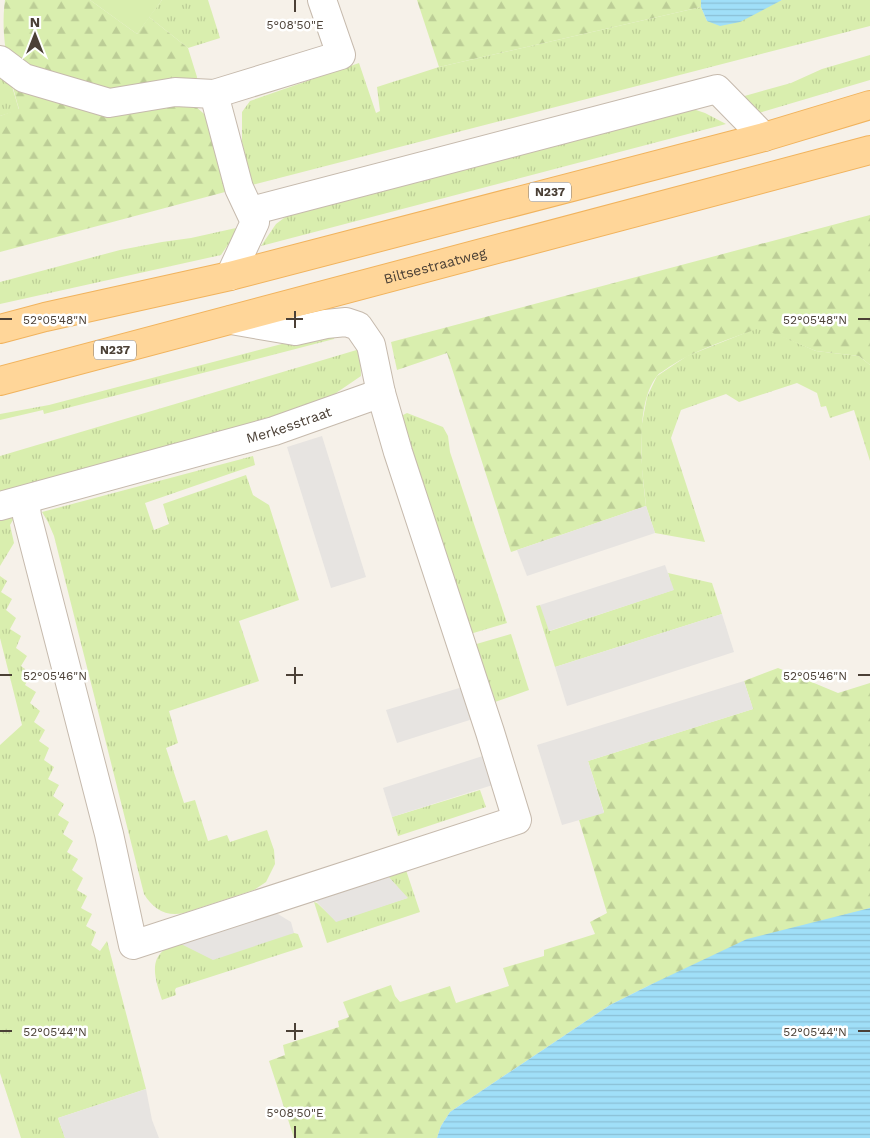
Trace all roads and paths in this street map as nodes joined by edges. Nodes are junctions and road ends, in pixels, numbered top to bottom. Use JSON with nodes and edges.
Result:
{"nodes":[{"id":1,"x":322,"y":0,"type":"edge"},
{"id":2,"x":0,"y":60,"type":"edge"},
{"id":3,"x":214,"y":94,"type":"junction"},
{"id":4,"x":870,"y":105,"type":"edge"},
{"id":5,"x":764,"y":136,"type":"junction"},
{"id":6,"x":870,"y":150,"type":"edge"},
{"id":7,"x":251,"y":211,"type":"junction"},
{"id":8,"x":230,"y":276,"type":"junction"},
{"id":9,"x":231,"y":320,"type":"junction"},
{"id":10,"x":0,"y":329,"type":"edge"},
{"id":11,"x":0,"y":381,"type":"edge"},
{"id":12,"x":380,"y":394,"type":"junction"},
{"id":13,"x":12,"y":503,"type":"edge"}],
"edges":[{"from":1,"to":3,"type":"street"},
{"from":2,"to":3,"type":"street"},
{"from":3,"to":7,"type":"street"},
{"from":4,"to":5,"type":"main road","number":"N237"},
{"from":5,"to":7,"type":"street"},
{"from":5,"to":8,"type":"main road","number":"N237"},
{"from":6,"to":9,"type":"main road","name":"Biltsestraatweg","number":"N237"},
{"from":7,"to":8,"type":"street"},
{"from":8,"to":10,"type":"main road","number":"N237"},
{"from":9,"to":11,"type":"main road","name":"Biltsestraatweg","number":"N237"},
{"from":9,"to":12,"type":"street"},
{"from":12,"to":13,"type":"street","name":"Merkesstraat"},
{"from":12,"to":13,"type":"street"}]}
